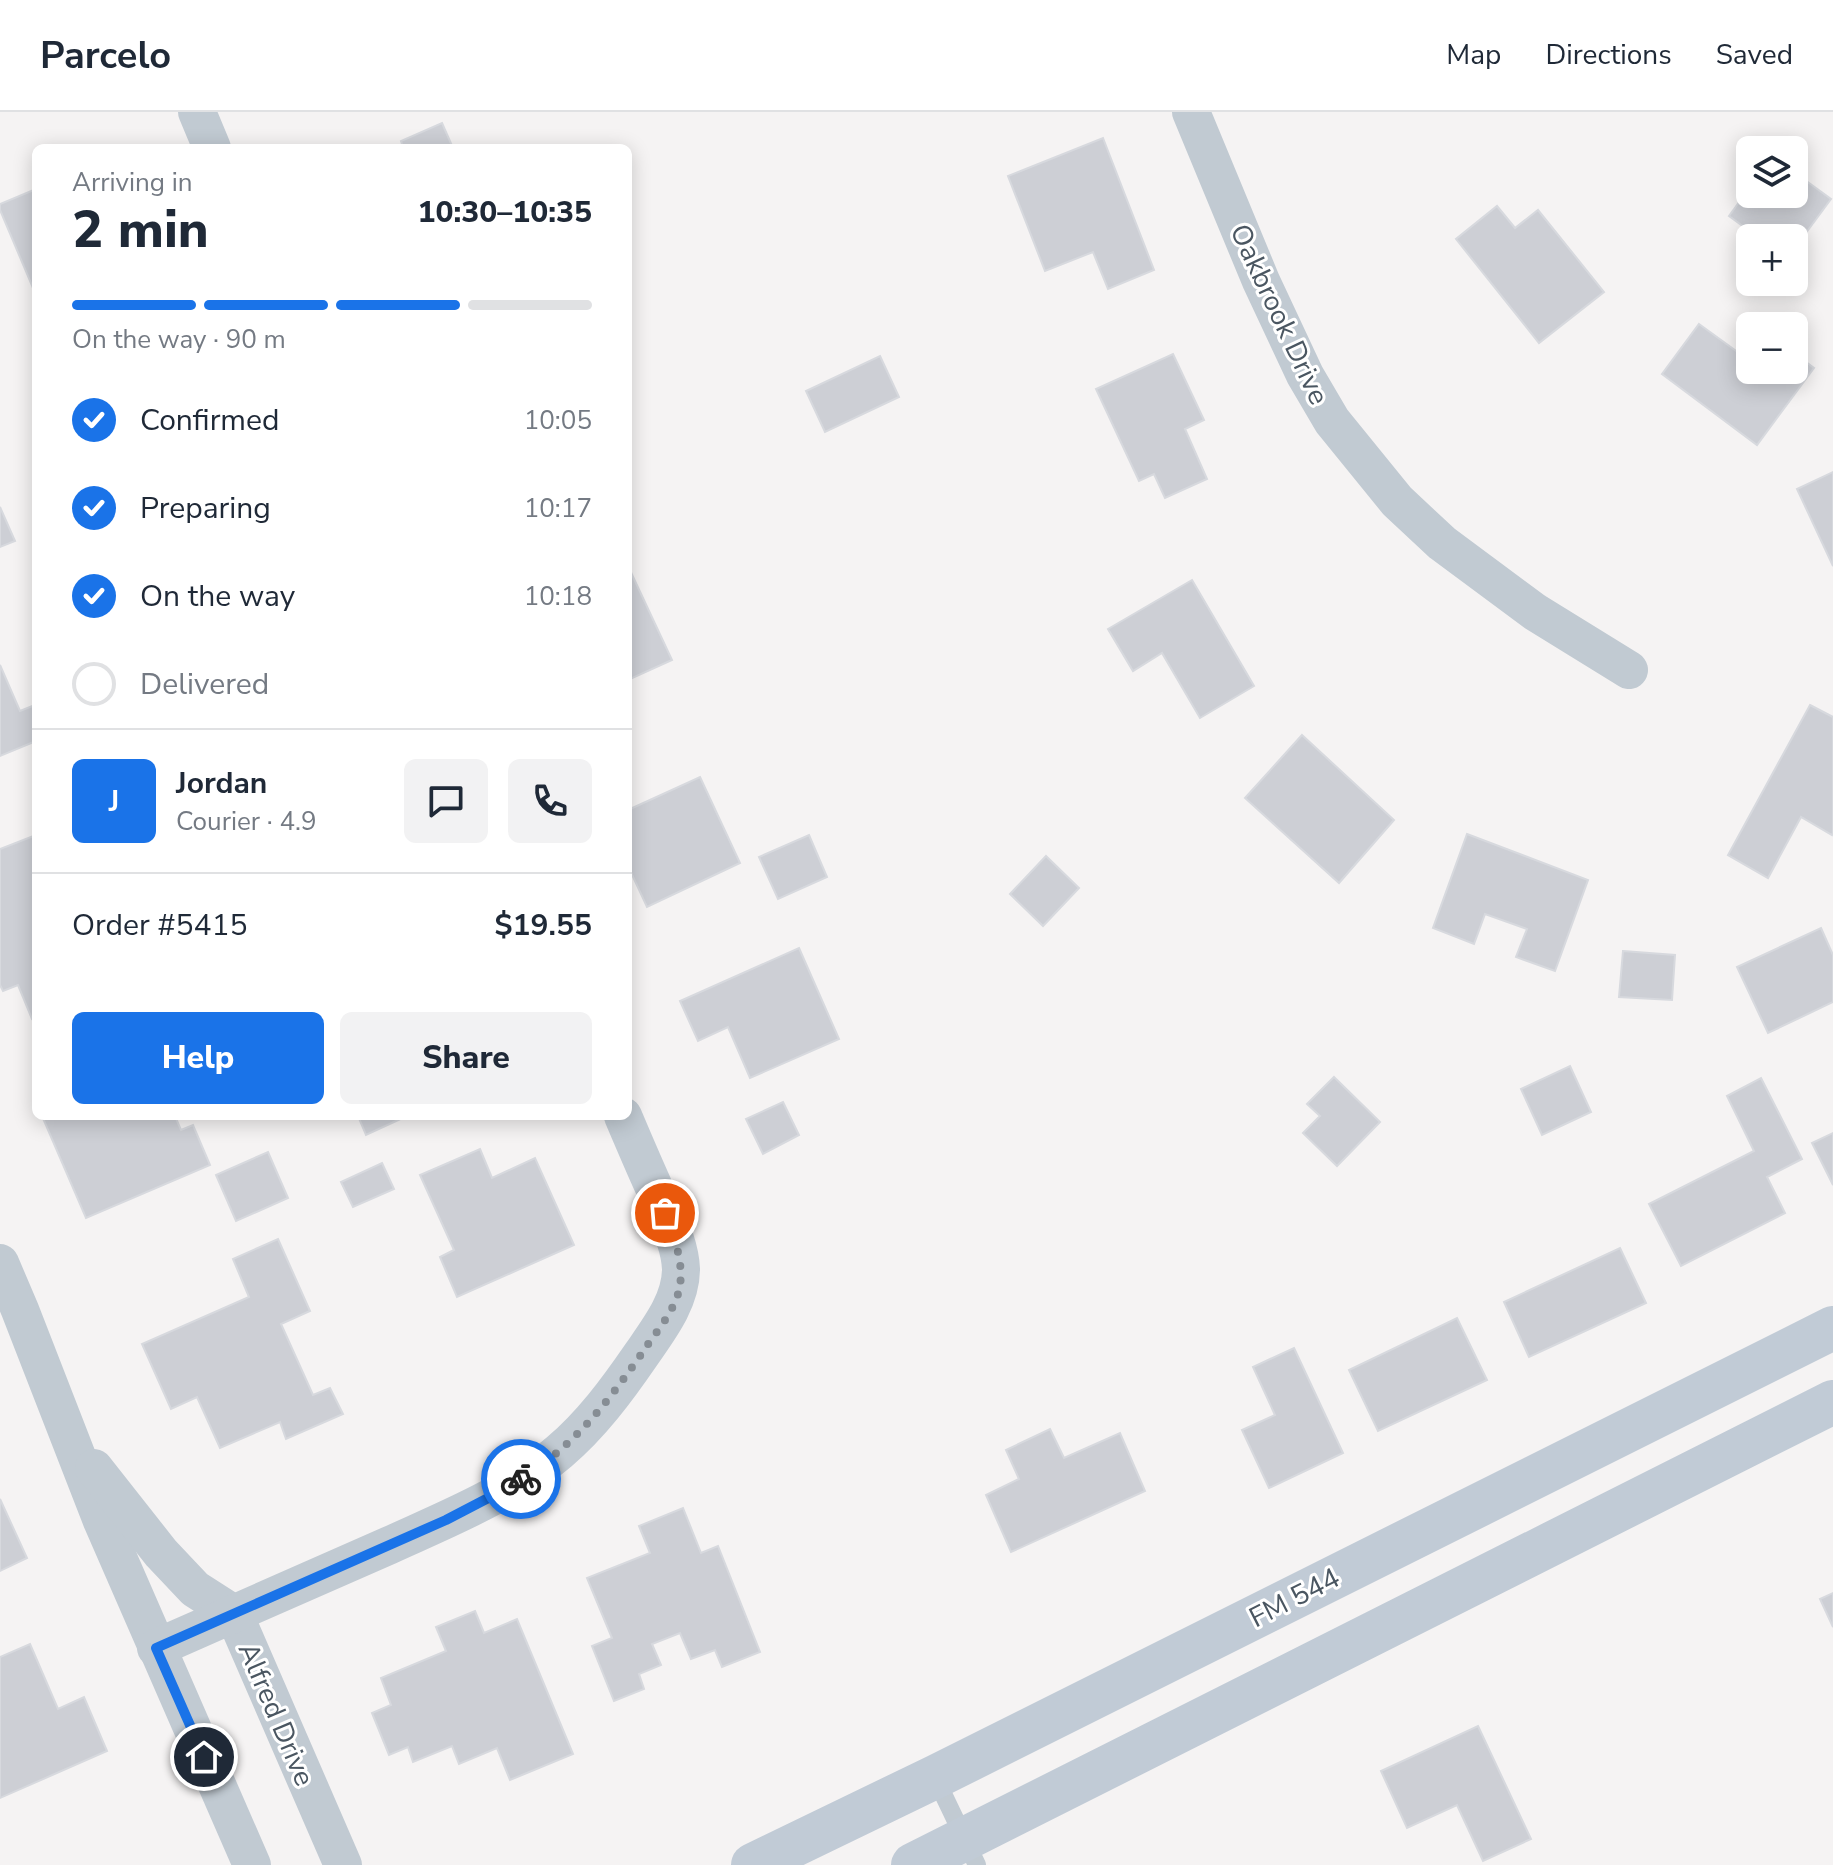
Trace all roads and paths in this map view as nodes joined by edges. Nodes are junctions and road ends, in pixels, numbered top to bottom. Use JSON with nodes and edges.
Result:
{"nodes":[{"id":1,"x":197,"y":112,"type":"edge"},
{"id":2,"x":1191,"y":112,"type":"edge"},
{"id":3,"x":210,"y":144,"type":"edge"},
{"id":4,"x":1629,"y":670,"type":"dead end"},
{"id":5,"x":625,"y":1120,"type":"edge"},
{"id":6,"x":0,"y":1263,"type":"edge"},
{"id":7,"x":1833,"y":1328,"type":"edge"},
{"id":8,"x":1833,"y":1402,"type":"edge"},
{"id":9,"x":68,"y":1434,"type":"junction"},
{"id":10,"x":234,"y":1614,"type":"junction"},
{"id":11,"x":156,"y":1648,"type":"junction"},
{"id":12,"x":935,"y":1777,"type":"junction"},
{"id":13,"x":971,"y":1852,"type":"edge"},
{"id":14,"x":252,"y":1865,"type":"edge"},
{"id":15,"x":343,"y":1865,"type":"edge"},
{"id":16,"x":753,"y":1865,"type":"edge"},
{"id":17,"x":913,"y":1865,"type":"edge"}],
"edges":[{"from":1,"to":3,"type":"street"},
{"from":2,"to":4,"type":"street","name":"Oakbrook Drive"},
{"from":5,"to":10,"type":"street"},
{"from":6,"to":9,"type":"street","name":"Alfred Drive"},
{"from":7,"to":12,"type":"main road","name":"FM 544"},
{"from":8,"to":13,"type":"main road"},
{"from":9,"to":10,"type":"street","name":"Alfred Drive"},
{"from":9,"to":11,"type":"street","name":"Alfred Drive"},
{"from":10,"to":11,"type":"street"},
{"from":10,"to":15,"type":"street","name":"Alfred Drive"},
{"from":11,"to":14,"type":"street","name":"Alfred Drive"},
{"from":12,"to":13,"type":"lane"},
{"from":12,"to":16,"type":"main road","name":"FM 544"},
{"from":13,"to":17,"type":"main road"}]}
